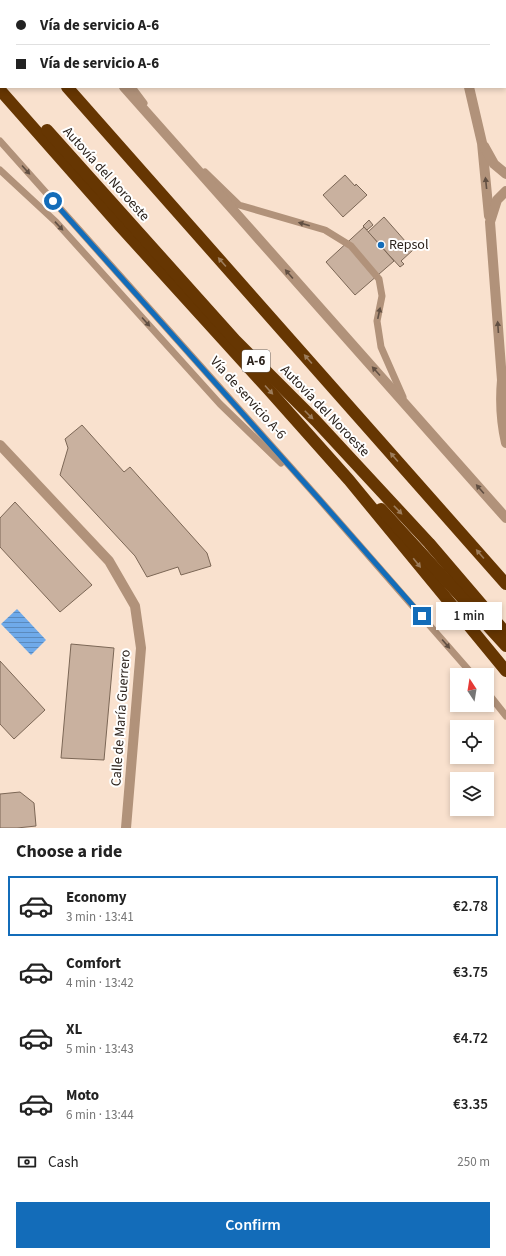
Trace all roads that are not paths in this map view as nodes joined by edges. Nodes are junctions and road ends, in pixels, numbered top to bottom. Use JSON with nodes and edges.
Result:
{"nodes":[{"id":1,"x":10,"y":88,"type":"edge"},
{"id":2,"x":68,"y":88,"type":"edge"},
{"id":3,"x":125,"y":88,"type":"edge"},
{"id":4,"x":133,"y":88,"type":"edge"},
{"id":5,"x":469,"y":88,"type":"edge"},
{"id":6,"x":0,"y":90,"type":"edge"},
{"id":7,"x":164,"y":133,"type":"junction"},
{"id":8,"x":0,"y":141,"type":"edge"},
{"id":9,"x":482,"y":143,"type":"junction"},
{"id":10,"x":0,"y":170,"type":"edge"},
{"id":11,"x":506,"y":174,"type":"edge"},
{"id":12,"x":506,"y":191,"type":"edge"},
{"id":13,"x":490,"y":222,"type":"junction"},
{"id":14,"x":502,"y":380,"type":"junction"},
{"id":15,"x":506,"y":393,"type":"edge"},
{"id":16,"x":405,"y":402,"type":"junction"},
{"id":17,"x":506,"y":443,"type":"edge"},
{"id":18,"x":0,"y":444,"type":"edge"},
{"id":19,"x":349,"y":480,"type":"junction"},
{"id":20,"x":319,"y":499,"type":"junction"},
{"id":21,"x":506,"y":518,"type":"edge"},
{"id":22,"x":506,"y":584,"type":"edge"},
{"id":23,"x":506,"y":633,"type":"edge"},
{"id":24,"x":506,"y":646,"type":"edge"},
{"id":25,"x":467,"y":668,"type":"edge"},
{"id":26,"x":506,"y":671,"type":"edge"},
{"id":27,"x":494,"y":701,"type":"edge"},
{"id":28,"x":506,"y":716,"type":"edge"},
{"id":29,"x":126,"y":828,"type":"edge"}],
"edges":[{"from":1,"to":23,"type":"highway","name":"Autovía del Noroeste","number":"A-6","one_way":true},
{"from":22,"to":2,"type":"highway","name":"Autovía del Noroeste","one_way":true},
{"from":3,"to":7,"type":"street"},
{"from":4,"to":7,"type":"lane"},
{"from":5,"to":9,"type":"street"},
{"from":6,"to":19,"type":"highway","one_way":true},
{"from":16,"to":7,"type":"street","one_way":true},
{"from":16,"to":7,"type":"lane","one_way":true},
{"from":8,"to":20,"type":"lane","name":"Vía de servicio A-6","one_way":true},
{"from":9,"to":11,"type":"street"},
{"from":13,"to":9,"type":"street","one_way":true},
{"from":10,"to":20,"type":"lane","one_way":true},
{"from":12,"to":13,"type":"street"},
{"from":14,"to":13,"type":"street","one_way":true},
{"from":14,"to":15,"type":"lane"},
{"from":14,"to":17,"type":"street"},
{"from":21,"to":16,"type":"street","one_way":true},
{"from":18,"to":29,"type":"street","name":"Calle de María Guerrero"},
{"from":19,"to":24,"type":"highway"},
{"from":19,"to":26,"type":"highway","one_way":true},
{"from":20,"to":25,"type":"lane","name":"Vía de servicio A-6","one_way":true},
{"from":27,"to":28,"type":"lane"}]}
